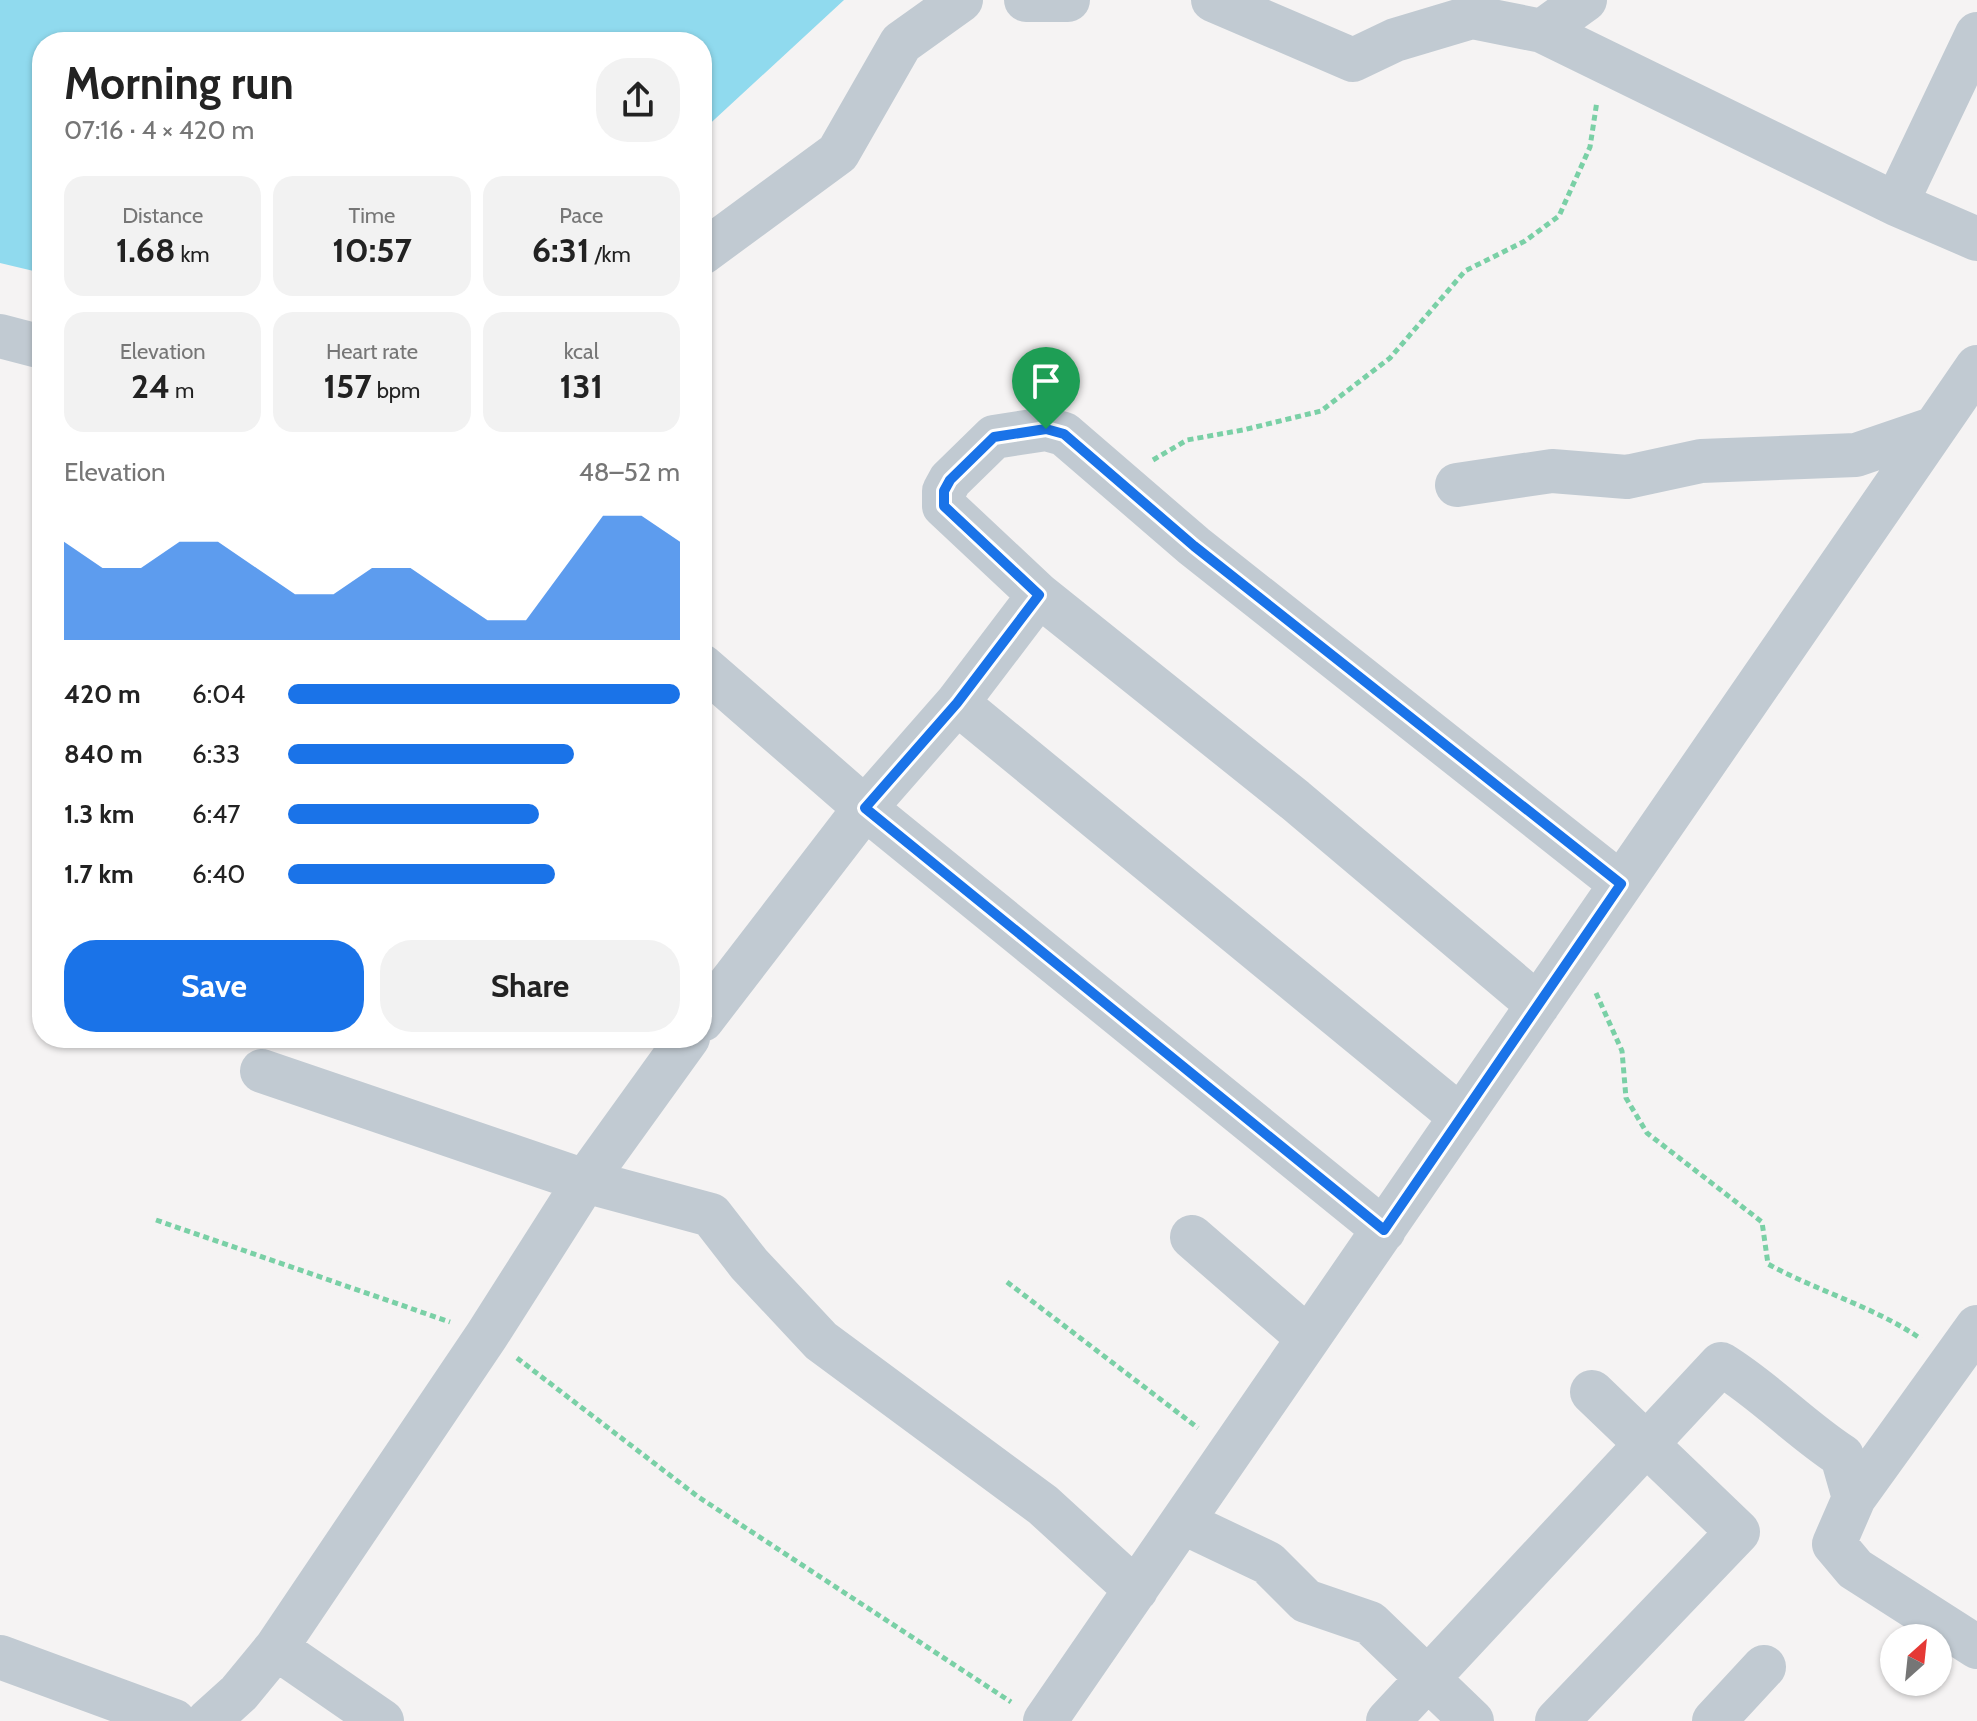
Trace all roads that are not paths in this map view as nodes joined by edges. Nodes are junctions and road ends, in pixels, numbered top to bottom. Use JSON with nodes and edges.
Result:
{"nodes":[{"id":1,"x":961,"y":0,"type":"edge"},
{"id":2,"x":1026,"y":0,"type":"edge"},
{"id":3,"x":1068,"y":0,"type":"edge"},
{"id":4,"x":1213,"y":0,"type":"edge"},
{"id":5,"x":1585,"y":0,"type":"edge"},
{"id":6,"x":1542,"y":31,"type":"junction"},
{"id":7,"x":1977,"y":34,"type":"edge"},
{"id":8,"x":1896,"y":204,"type":"junction"},
{"id":9,"x":1977,"y":239,"type":"edge"},
{"id":10,"x":712,"y":246,"type":"edge"},
{"id":11,"x":0,"y":336,"type":"edge"},
{"id":12,"x":32,"y":344,"type":"edge"},
{"id":13,"x":1977,"y":367,"type":"edge"},
{"id":14,"x":1935,"y":428,"type":"junction"},
{"id":15,"x":1457,"y":485,"type":"dead end"},
{"id":16,"x":1039,"y":595,"type":"junction"},
{"id":17,"x":712,"y":675,"type":"edge"},
{"id":18,"x":957,"y":703,"type":"junction"},
{"id":19,"x":865,"y":808,"type":"junction"},
{"id":20,"x":1621,"y":884,"type":"junction"},
{"id":21,"x":1538,"y":1005,"type":"junction"},
{"id":22,"x":712,"y":1007,"type":"edge"},
{"id":23,"x":681,"y":1048,"type":"edge"},
{"id":24,"x":262,"y":1071,"type":"dead end"},
{"id":25,"x":1461,"y":1117,"type":"junction"},
{"id":26,"x":585,"y":1181,"type":"junction"},
{"id":27,"x":1384,"y":1230,"type":"junction"},
{"id":28,"x":1192,"y":1237,"type":"dead end"},
{"id":29,"x":1307,"y":1337,"type":"junction"},
{"id":30,"x":1964,"y":1344,"type":"edge"},
{"id":31,"x":1592,"y":1392,"type":"dead end"},
{"id":32,"x":1647,"y":1444,"type":"junction"},
{"id":33,"x":1854,"y":1498,"type":"junction"},
{"id":34,"x":1182,"y":1522,"type":"junction"},
{"id":35,"x":1136,"y":1590,"type":"junction"},
{"id":36,"x":1977,"y":1647,"type":"edge"},
{"id":37,"x":276,"y":1648,"type":"junction"},
{"id":38,"x":0,"y":1657,"type":"edge"},
{"id":39,"x":1764,"y":1667,"type":"dead end"},
{"id":40,"x":1429,"y":1679,"type":"junction"},
{"id":41,"x":1029,"y":1712,"type":"edge"},
{"id":42,"x":174,"y":1721,"type":"edge"},
{"id":43,"x":208,"y":1721,"type":"edge"},
{"id":44,"x":382,"y":1721,"type":"edge"},
{"id":45,"x":1388,"y":1721,"type":"edge"},
{"id":46,"x":1472,"y":1721,"type":"edge"},
{"id":47,"x":1557,"y":1721,"type":"edge"},
{"id":48,"x":1714,"y":1721,"type":"edge"}],
"edges":[{"from":1,"to":10,"type":"street"},
{"from":2,"to":3,"type":"street"},
{"from":4,"to":6,"type":"street"},
{"from":5,"to":6,"type":"street"},
{"from":6,"to":8,"type":"street"},
{"from":7,"to":8,"type":"street"},
{"from":8,"to":9,"type":"street"},
{"from":11,"to":12,"type":"street"},
{"from":13,"to":14,"type":"street"},
{"from":14,"to":15,"type":"street"},
{"from":14,"to":20,"type":"street"},
{"from":16,"to":18,"type":"street"},
{"from":16,"to":20,"type":"street"},
{"from":16,"to":21,"type":"street"},
{"from":17,"to":19,"type":"street"},
{"from":18,"to":19,"type":"street"},
{"from":18,"to":25,"type":"street"},
{"from":19,"to":22,"type":"street"},
{"from":19,"to":27,"type":"street"},
{"from":20,"to":21,"type":"street"},
{"from":21,"to":25,"type":"street"},
{"from":23,"to":26,"type":"street"},
{"from":24,"to":26,"type":"street"},
{"from":25,"to":27,"type":"street"},
{"from":26,"to":35,"type":"street"},
{"from":26,"to":37,"type":"street"},
{"from":27,"to":29,"type":"street"},
{"from":28,"to":29,"type":"street"},
{"from":29,"to":34,"type":"street"},
{"from":30,"to":33,"type":"street"},
{"from":31,"to":32,"type":"street"},
{"from":32,"to":33,"type":"street"},
{"from":32,"to":40,"type":"street"},
{"from":32,"to":47,"type":"street"},
{"from":33,"to":36,"type":"street"},
{"from":34,"to":35,"type":"street"},
{"from":34,"to":40,"type":"street"},
{"from":35,"to":41,"type":"street"},
{"from":37,"to":43,"type":"street"},
{"from":37,"to":44,"type":"street"},
{"from":38,"to":42,"type":"street"},
{"from":39,"to":48,"type":"street"},
{"from":40,"to":45,"type":"street"},
{"from":40,"to":46,"type":"street"}]}
